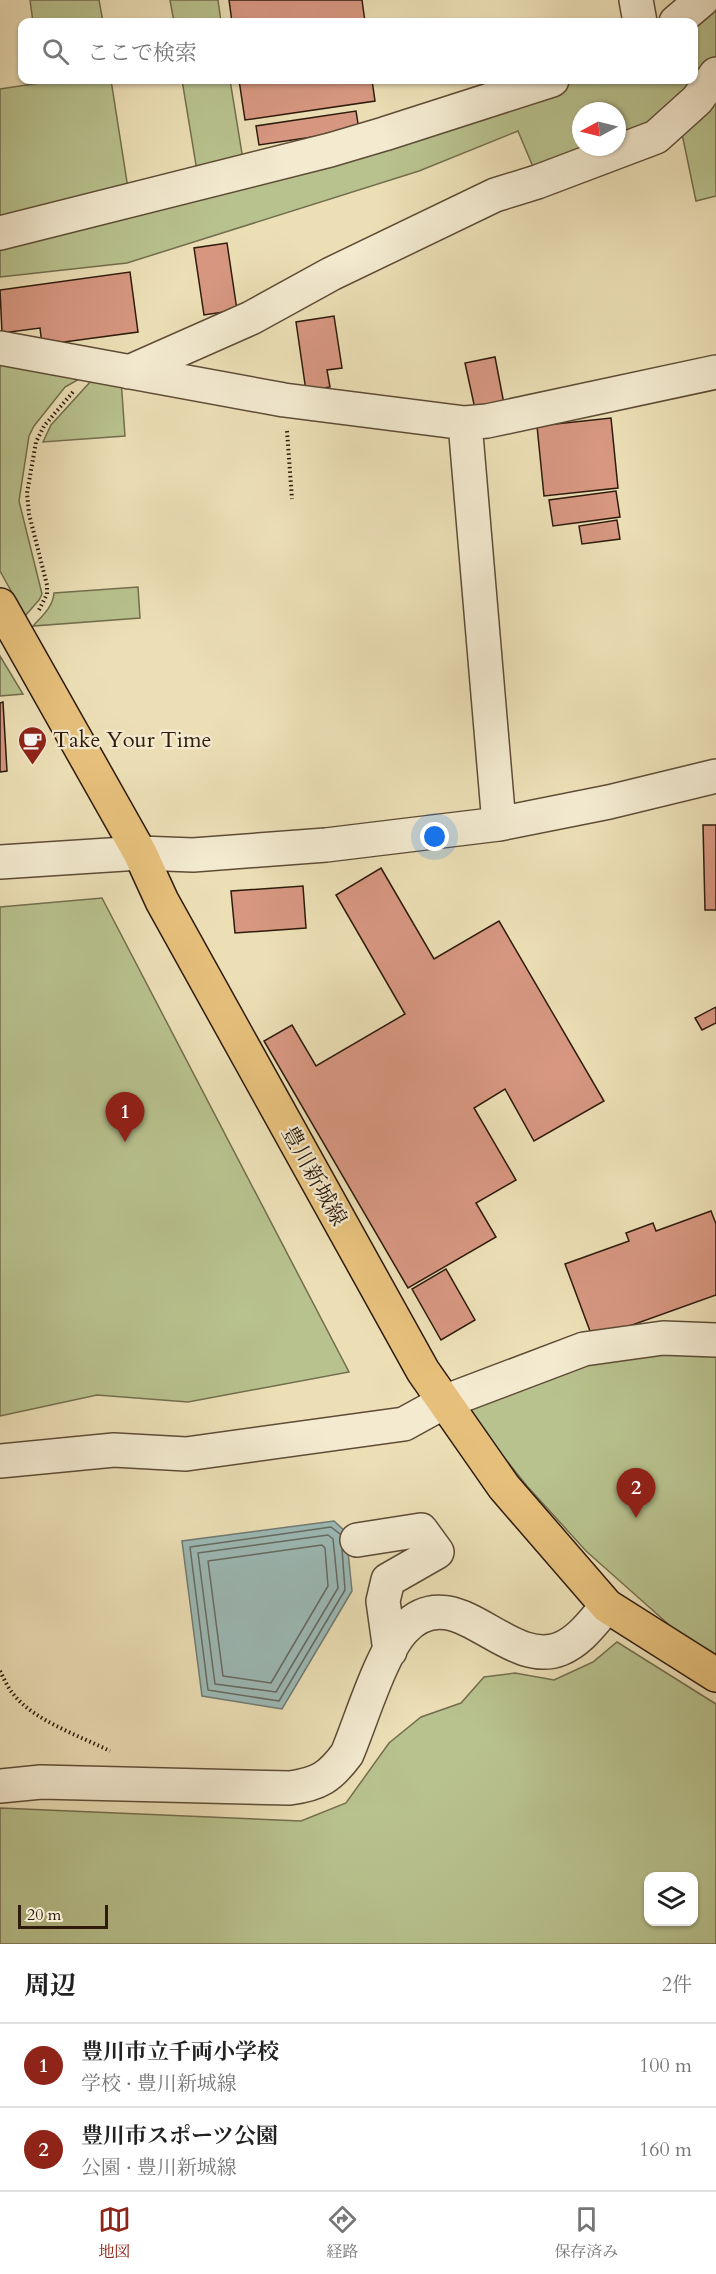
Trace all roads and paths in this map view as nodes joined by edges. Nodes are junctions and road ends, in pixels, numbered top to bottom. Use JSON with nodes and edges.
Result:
{"nodes":[{"id":1,"x":636,"y":0,"type":"edge"},
{"id":2,"x":702,"y":0,"type":"edge"},
{"id":3,"x":639,"y":18,"type":"edge"},
{"id":4,"x":681,"y":18,"type":"edge"},
{"id":5,"x":716,"y":74,"type":"edge"},
{"id":6,"x":540,"y":84,"type":"edge"},
{"id":7,"x":0,"y":233,"type":"edge"},
{"id":8,"x":0,"y":348,"type":"edge"},
{"id":9,"x":129,"y":372,"type":"junction"},
{"id":10,"x":716,"y":372,"type":"edge"},
{"id":11,"x":75,"y":389,"type":"dead end"},
{"id":12,"x":284,"y":400,"type":"junction"},
{"id":13,"x":465,"y":423,"type":"junction"},
{"id":14,"x":292,"y":499,"type":"dead end"},
{"id":15,"x":0,"y":605,"type":"edge"},
{"id":16,"x":33,"y":616,"type":"dead end"},
{"id":17,"x":716,"y":776,"type":"edge"},
{"id":18,"x":499,"y":824,"type":"junction"},
{"id":19,"x":140,"y":853,"type":"junction"},
{"id":20,"x":0,"y":862,"type":"edge"},
{"id":21,"x":716,"y":1340,"type":"edge"},
{"id":22,"x":444,"y":1402,"type":"junction"},
{"id":23,"x":0,"y":1461,"type":"edge"},
{"id":24,"x":357,"y":1540,"type":"dead end"},
{"id":25,"x":607,"y":1606,"type":"junction"},
{"id":26,"x":390,"y":1651,"type":"junction"},
{"id":27,"x":0,"y":1671,"type":"edge"},
{"id":28,"x":716,"y":1675,"type":"edge"},
{"id":29,"x":120,"y":1755,"type":"dead end"},
{"id":30,"x":0,"y":1786,"type":"edge"}],
"edges":[{"from":1,"to":3,"type":"street"},
{"from":2,"to":4,"type":"street"},
{"from":5,"to":9,"type":"street"},
{"from":6,"to":7,"type":"street"},
{"from":8,"to":9,"type":"street"},
{"from":9,"to":12,"type":"street"},
{"from":10,"to":13,"type":"street"},
{"from":11,"to":16,"type":"path"},
{"from":12,"to":13,"type":"street"},
{"from":12,"to":14,"type":"path"},
{"from":13,"to":18,"type":"street"},
{"from":15,"to":19,"type":"main road","name":"豊川新城線"},
{"from":17,"to":18,"type":"street"},
{"from":18,"to":19,"type":"street"},
{"from":19,"to":20,"type":"street"},
{"from":19,"to":22,"type":"main road","name":"豊川新城線"},
{"from":21,"to":22,"type":"street"},
{"from":22,"to":23,"type":"street"},
{"from":22,"to":25,"type":"main road","name":"豊川新城線"},
{"from":24,"to":26,"type":"street"},
{"from":25,"to":26,"type":"street"},
{"from":25,"to":28,"type":"main road","name":"豊川新城線"},
{"from":26,"to":30,"type":"street"},
{"from":27,"to":29,"type":"path"}]}
